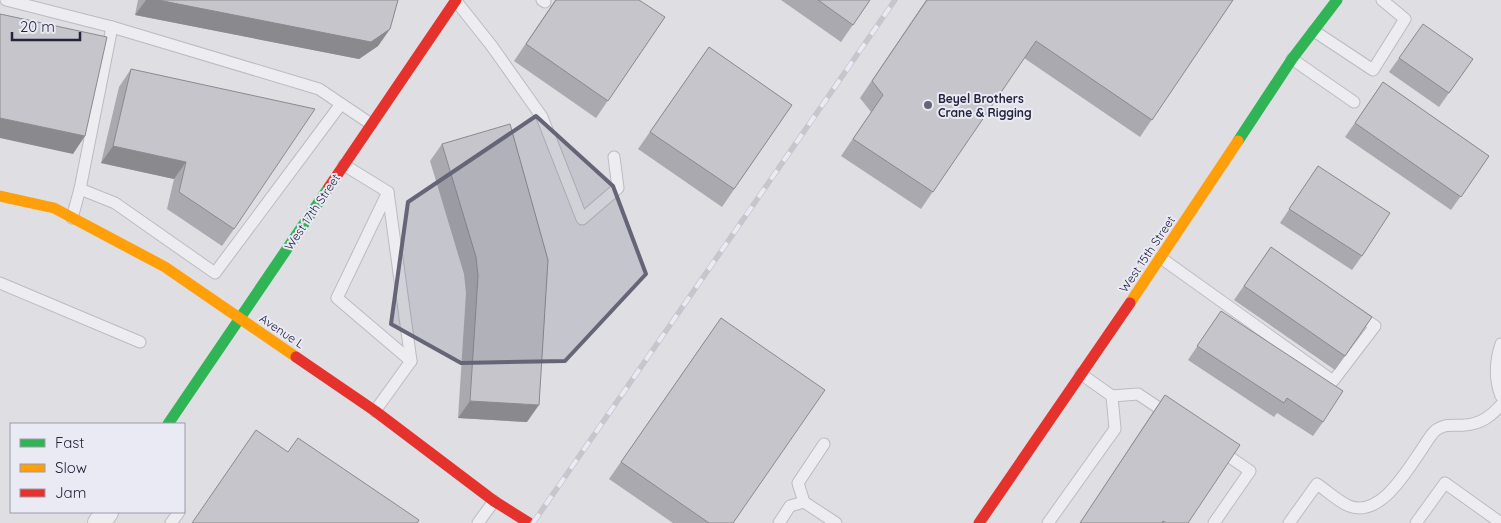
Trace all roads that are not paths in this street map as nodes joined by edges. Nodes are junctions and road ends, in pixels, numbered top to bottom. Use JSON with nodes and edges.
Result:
{"nodes":[{"id":1,"x":6,"y":0,"type":"edge"},
{"id":2,"x":456,"y":0,"type":"edge"},
{"id":3,"x":1337,"y":0,"type":"edge"},
{"id":4,"x":1382,"y":0,"type":"edge"},
{"id":5,"x":112,"y":27,"type":"junction"},
{"id":6,"x":1313,"y":31,"type":"junction"},
{"id":7,"x":1292,"y":59,"type":"junction"},
{"id":8,"x":1354,"y":102,"type":"dead end"},
{"id":9,"x":341,"y":104,"type":"junction"},
{"id":10,"x":371,"y":124,"type":"junction"},
{"id":11,"x":614,"y":157,"type":"dead end"},
{"id":12,"x":344,"y":164,"type":"junction"},
{"id":13,"x":80,"y":189,"type":"junction"},
{"id":14,"x":388,"y":192,"type":"junction"},
{"id":15,"x":0,"y":196,"type":"edge"},
{"id":16,"x":72,"y":218,"type":"junction"},
{"id":17,"x":1161,"y":258,"type":"junction"},
{"id":18,"x":0,"y":283,"type":"edge"},
{"id":19,"x":1344,"y":304,"type":"edge"},
{"id":20,"x":240,"y":319,"type":"junction"},
{"id":21,"x":140,"y":342,"type":"dead end"},
{"id":22,"x":1501,"y":344,"type":"edge"},
{"id":23,"x":411,"y":361,"type":"junction"},
{"id":24,"x":1081,"y":374,"type":"junction"},
{"id":25,"x":1112,"y":396,"type":"junction"},
{"id":26,"x":1501,"y":396,"type":"edge"},
{"id":27,"x":1501,"y":405,"type":"edge"},
{"id":28,"x":375,"y":411,"type":"junction"},
{"id":29,"x":1178,"y":421,"type":"edge"},
{"id":30,"x":169,"y":423,"type":"edge"},
{"id":31,"x":824,"y":444,"type":"dead end"},
{"id":32,"x":1210,"y":444,"type":"edge"},
{"id":33,"x":494,"y":502,"type":"junction"},
{"id":34,"x":804,"y":502,"type":"junction"},
{"id":35,"x":1501,"y":522,"type":"edge"},
{"id":36,"x":478,"y":523,"type":"edge"},
{"id":37,"x":530,"y":523,"type":"edge"},
{"id":38,"x":779,"y":523,"type":"edge"},
{"id":39,"x":836,"y":523,"type":"edge"},
{"id":40,"x":979,"y":523,"type":"edge"},
{"id":41,"x":1048,"y":523,"type":"edge"},
{"id":42,"x":1214,"y":523,"type":"edge"},
{"id":43,"x":1289,"y":523,"type":"edge"},
{"id":44,"x":1416,"y":523,"type":"edge"}],
"edges":[{"from":1,"to":5,"type":"lane"},
{"from":2,"to":10,"type":"street","name":"West 17th Street"},
{"from":2,"to":11,"type":"lane"},
{"from":3,"to":6,"type":"street","name":"West 15th Street"},
{"from":4,"to":6,"type":"lane"},
{"from":5,"to":9,"type":"lane"},
{"from":5,"to":13,"type":"lane"},
{"from":6,"to":7,"type":"street","name":"West 15th Street"},
{"from":7,"to":8,"type":"lane"},
{"from":7,"to":17,"type":"street","name":"West 15th Street"},
{"from":9,"to":10,"type":"lane"},
{"from":9,"to":13,"type":"lane"},
{"from":10,"to":12,"type":"street","name":"West 17th Street"},
{"from":12,"to":14,"type":"lane"},
{"from":12,"to":20,"type":"street","name":"West 17th Street"},
{"from":13,"to":16,"type":"lane"},
{"from":14,"to":23,"type":"lane"},
{"from":14,"to":23,"type":"lane"},
{"from":15,"to":16,"type":"street","name":"Avenue L"},
{"from":16,"to":20,"type":"street","name":"Avenue L"},
{"from":17,"to":19,"type":"lane"},
{"from":17,"to":24,"type":"street","name":"West 15th Street"},
{"from":18,"to":21,"type":"lane"},
{"from":20,"to":28,"type":"street","name":"Avenue L"},
{"from":20,"to":30,"type":"street","name":"West 17th Street"},
{"from":22,"to":26,"type":"lane"},
{"from":23,"to":28,"type":"lane"},
{"from":24,"to":25,"type":"lane"},
{"from":24,"to":40,"type":"street","name":"West 15th Street"},
{"from":25,"to":29,"type":"lane"},
{"from":25,"to":41,"type":"lane"},
{"from":27,"to":43,"type":"lane"},
{"from":28,"to":33,"type":"street","name":"Avenue L"},
{"from":31,"to":34,"type":"lane"},
{"from":32,"to":42,"type":"lane"},
{"from":33,"to":36,"type":"lane"},
{"from":33,"to":37,"type":"street","name":"Avenue L"},
{"from":34,"to":38,"type":"lane"},
{"from":34,"to":39,"type":"lane"},
{"from":35,"to":44,"type":"lane"}]}
